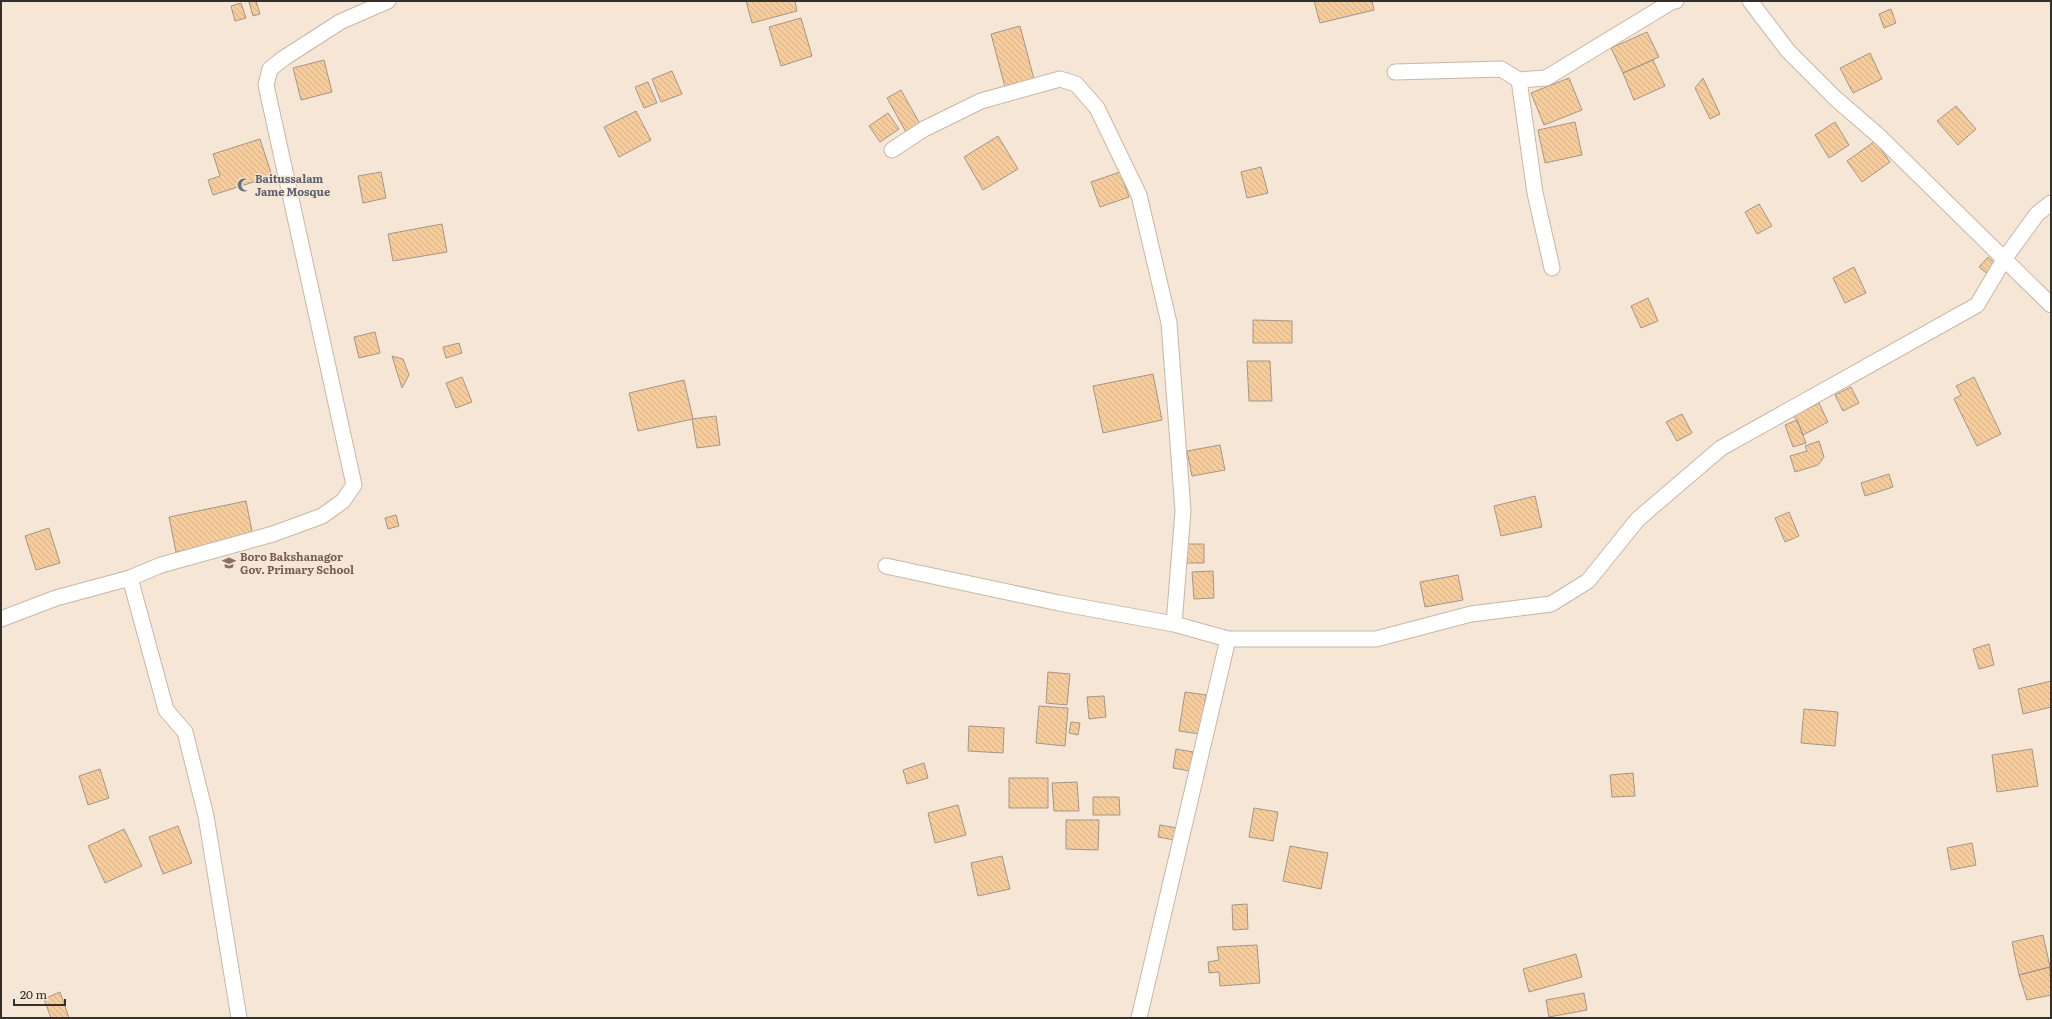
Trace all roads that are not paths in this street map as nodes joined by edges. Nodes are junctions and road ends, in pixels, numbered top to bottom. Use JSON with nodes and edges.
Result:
{"nodes":[{"id":1,"x":388,"y":1,"type":"edge"},
{"id":2,"x":1676,"y":1,"type":"edge"},
{"id":3,"x":1750,"y":1,"type":"edge"},
{"id":4,"x":1395,"y":72,"type":"dead end"},
{"id":5,"x":1519,"y":80,"type":"junction"},
{"id":6,"x":892,"y":150,"type":"dead end"},
{"id":7,"x":2051,"y":203,"type":"edge"},
{"id":8,"x":2006,"y":258,"type":"junction"},
{"id":9,"x":1552,"y":268,"type":"dead end"},
{"id":10,"x":2051,"y":305,"type":"edge"},
{"id":11,"x":886,"y":566,"type":"dead end"},
{"id":12,"x":130,"y":578,"type":"junction"},
{"id":13,"x":1,"y":619,"type":"edge"},
{"id":14,"x":1174,"y":624,"type":"junction"},
{"id":15,"x":1228,"y":639,"type":"junction"},
{"id":16,"x":239,"y":1018,"type":"edge"},
{"id":17,"x":1139,"y":1018,"type":"edge"}],
"edges":[{"from":1,"to":12,"type":"street"},
{"from":2,"to":5,"type":"street"},
{"from":3,"to":8,"type":"street"},
{"from":4,"to":5,"type":"street"},
{"from":5,"to":9,"type":"street"},
{"from":6,"to":14,"type":"street"},
{"from":7,"to":8,"type":"street"},
{"from":8,"to":10,"type":"street"},
{"from":8,"to":15,"type":"street"},
{"from":11,"to":14,"type":"street"},
{"from":12,"to":13,"type":"street"},
{"from":12,"to":16,"type":"street"},
{"from":14,"to":15,"type":"street"},
{"from":15,"to":17,"type":"street"}]}
